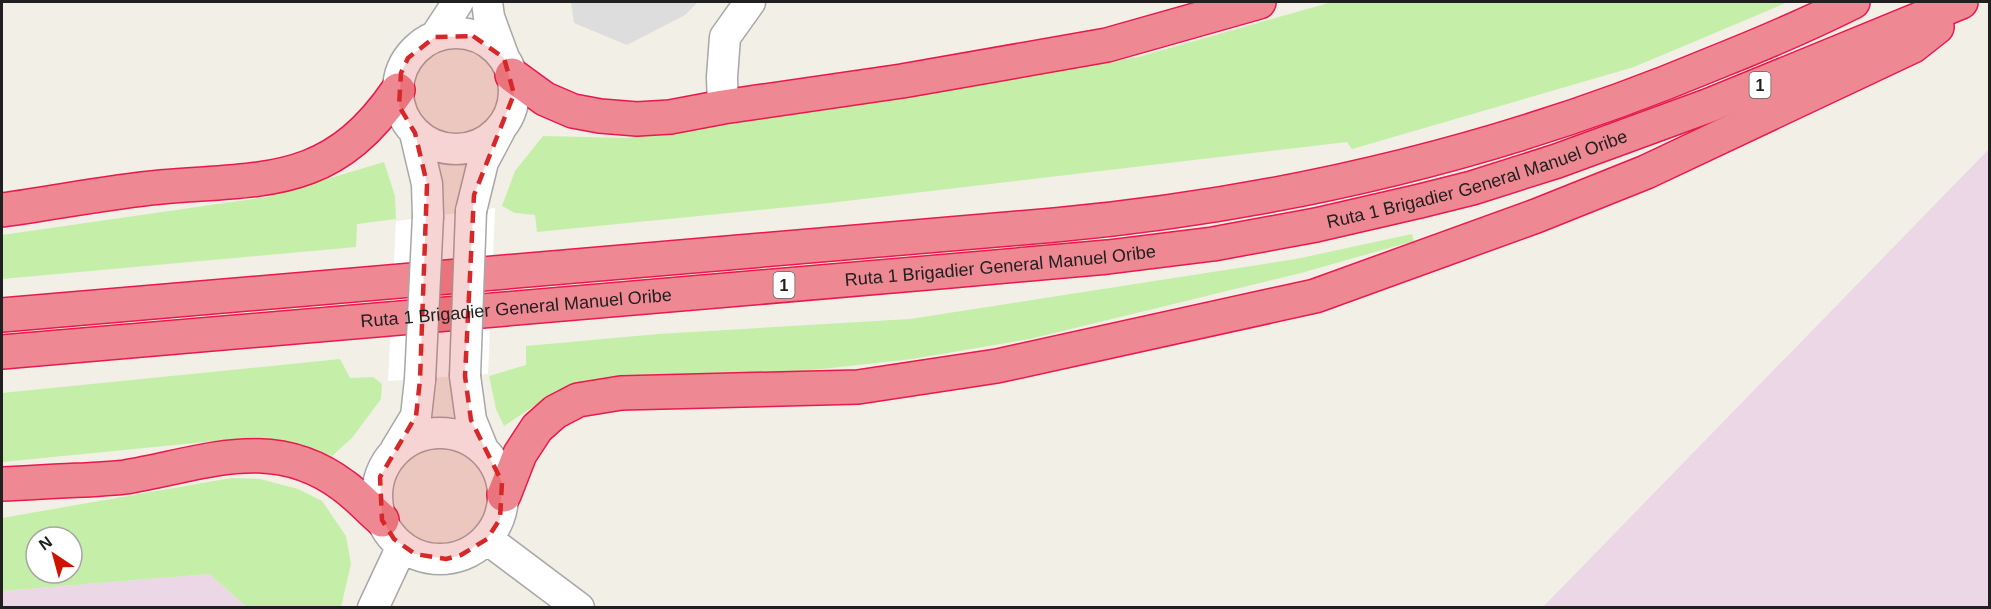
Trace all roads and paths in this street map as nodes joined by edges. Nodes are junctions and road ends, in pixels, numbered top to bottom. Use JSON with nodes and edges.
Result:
{"nodes":[{"id":1,"x":458,"y":2,"type":"edge"},
{"id":2,"x":487,"y":2,"type":"edge"},
{"id":3,"x":750,"y":2,"type":"edge"},
{"id":4,"x":1259,"y":2,"type":"edge"},
{"id":5,"x":1853,"y":2,"type":"edge"},
{"id":6,"x":1961,"y":2,"type":"edge"},
{"id":7,"x":1969,"y":2,"type":"edge"},
{"id":8,"x":435,"y":38,"type":"junction"},
{"id":9,"x":508,"y":67,"type":"junction"},
{"id":10,"x":398,"y":90,"type":"junction"},
{"id":11,"x":723,"y":107,"type":"junction"},
{"id":12,"x":500,"y":129,"type":"junction"},
{"id":13,"x":415,"y":133,"type":"junction"},
{"id":14,"x":2,"y":210,"type":"edge"},
{"id":15,"x":2,"y":315,"type":"edge"},
{"id":16,"x":2,"y":352,"type":"edge"},
{"id":17,"x":482,"y":447,"type":"junction"},
{"id":18,"x":395,"y":451,"type":"junction"},
{"id":19,"x":2,"y":484,"type":"edge"},
{"id":20,"x":504,"y":495,"type":"junction"},
{"id":21,"x":382,"y":520,"type":"junction"},
{"id":22,"x":487,"y":539,"type":"junction"},
{"id":23,"x":402,"y":546,"type":"junction"},
{"id":24,"x":373,"y":608,"type":"edge"},
{"id":25,"x":579,"y":608,"type":"edge"}],
"edges":[{"from":1,"to":8,"type":"street"},
{"from":2,"to":9,"type":"street"},
{"from":3,"to":11,"type":"street"},
{"from":4,"to":11,"type":"highway"},
{"from":5,"to":15,"type":"highway","name":"Ruta 1 Brigadier General Manuel Oribe","number":"1"},
{"from":6,"to":16,"type":"highway","name":"Ruta 1 Brigadier General Manuel Oribe","number":"1"},
{"from":7,"to":20,"type":"highway"},
{"from":8,"to":9,"type":"street"},
{"from":8,"to":10,"type":"street"},
{"from":9,"to":11,"type":"highway"},
{"from":9,"to":12,"type":"street"},
{"from":10,"to":13,"type":"street"},
{"from":10,"to":14,"type":"highway"},
{"from":12,"to":13,"type":"street"},
{"from":12,"to":17,"type":"street","bridge":true},
{"from":13,"to":18,"type":"street","bridge":true},
{"from":17,"to":18,"type":"street"},
{"from":17,"to":20,"type":"street"},
{"from":18,"to":21,"type":"street"},
{"from":19,"to":21,"type":"highway"},
{"from":20,"to":22,"type":"street"},
{"from":21,"to":23,"type":"street"},
{"from":22,"to":23,"type":"street"},
{"from":22,"to":25,"type":"street"},
{"from":23,"to":24,"type":"street"}]}
